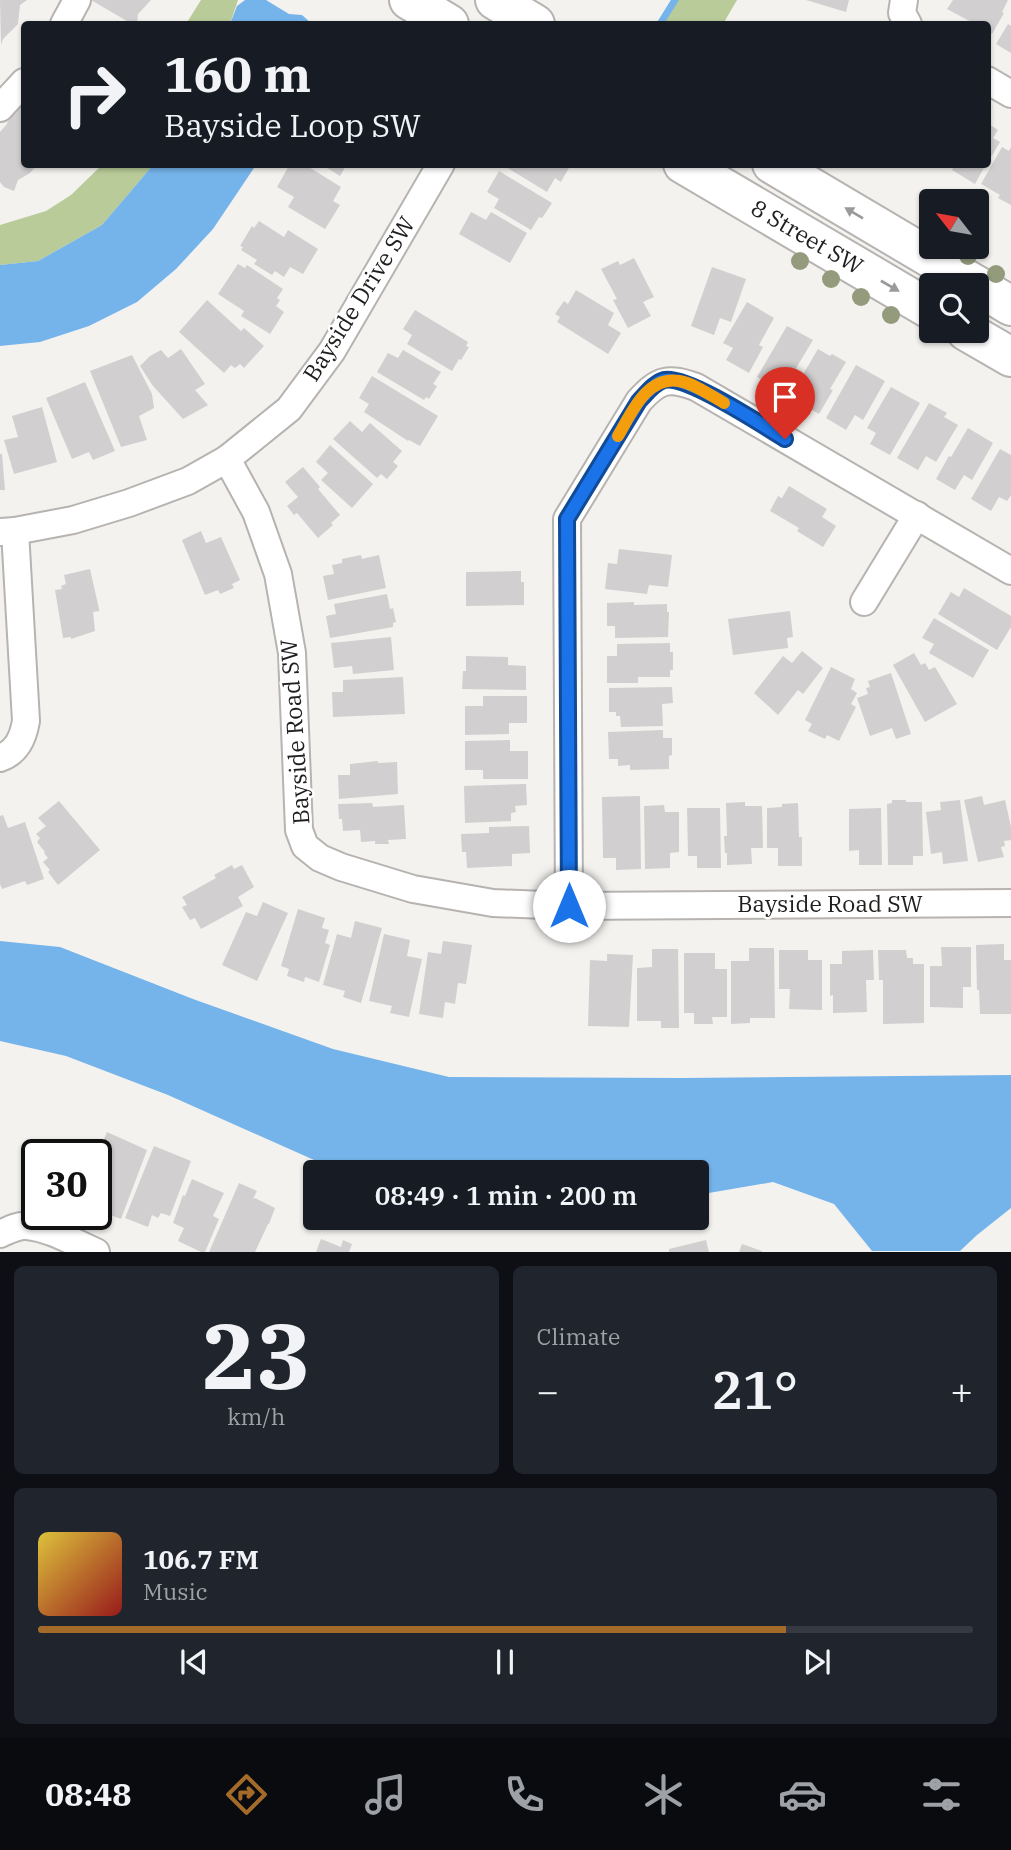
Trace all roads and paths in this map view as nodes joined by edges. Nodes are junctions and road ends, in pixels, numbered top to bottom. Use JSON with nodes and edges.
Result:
{"nodes":[{"id":1,"x":77,"y":0,"type":"edge"},
{"id":2,"x":388,"y":0,"type":"edge"},
{"id":3,"x":409,"y":0,"type":"edge"},
{"id":4,"x":904,"y":0,"type":"edge"},
{"id":5,"x":66,"y":21,"type":"edge"},
{"id":6,"x":406,"y":21,"type":"edge"},
{"id":7,"x":444,"y":21,"type":"edge"},
{"id":8,"x":906,"y":21,"type":"edge"},
{"id":9,"x":991,"y":82,"type":"edge"},
{"id":10,"x":21,"y":85,"type":"edge"},
{"id":11,"x":1011,"y":94,"type":"edge"},
{"id":12,"x":0,"y":108,"type":"edge"},
{"id":13,"x":439,"y":168,"type":"edge"},
{"id":14,"x":690,"y":168,"type":"edge"},
{"id":15,"x":779,"y":168,"type":"edge"},
{"id":16,"x":956,"y":273,"type":"edge"},
{"id":17,"x":989,"y":293,"type":"edge"},
{"id":18,"x":919,"y":303,"type":"edge"},
{"id":19,"x":1011,"y":306,"type":"edge"},
{"id":20,"x":987,"y":343,"type":"edge"},
{"id":21,"x":1011,"y":357,"type":"edge"},
{"id":22,"x":227,"y":459,"type":"junction"},
{"id":23,"x":917,"y":515,"type":"junction"},
{"id":24,"x":8,"y":532,"type":"edge"},
{"id":25,"x":1011,"y":571,"type":"edge"},
{"id":26,"x":864,"y":602,"type":"dead end"},
{"id":27,"x":0,"y":758,"type":"edge"},
{"id":28,"x":1011,"y":903,"type":"edge"},
{"id":29,"x":569,"y":906,"type":"junction"},
{"id":30,"x":0,"y":1234,"type":"edge"},
{"id":31,"x":96,"y":1251,"type":"edge"}],
"edges":[{"from":1,"to":5,"type":"street"},
{"from":2,"to":6,"type":"main road"},
{"from":3,"to":7,"type":"main road"},
{"from":4,"to":8,"type":"street"},
{"from":9,"to":11,"type":"street"},
{"from":10,"to":12,"type":"street"},
{"from":13,"to":22,"type":"street","name":"Bayside Drive SW"},
{"from":14,"to":18,"type":"main road","name":"8 Street SW","one_way":true},
{"from":16,"to":15,"type":"main road","name":"8 Street SW","one_way":true},
{"from":17,"to":19,"type":"main road","name":"8 Street SW"},
{"from":20,"to":21,"type":"main road"},
{"from":22,"to":24,"type":"street","name":"Bayside Drive SW"},
{"from":22,"to":29,"type":"street","name":"Bayside Road SW"},
{"from":23,"to":25,"type":"street"},
{"from":23,"to":26,"type":"street"},
{"from":23,"to":29,"type":"street"},
{"from":24,"to":27,"type":"street"},
{"from":28,"to":29,"type":"street","name":"Bayside Road SW"},
{"from":30,"to":31,"type":"street"}]}
